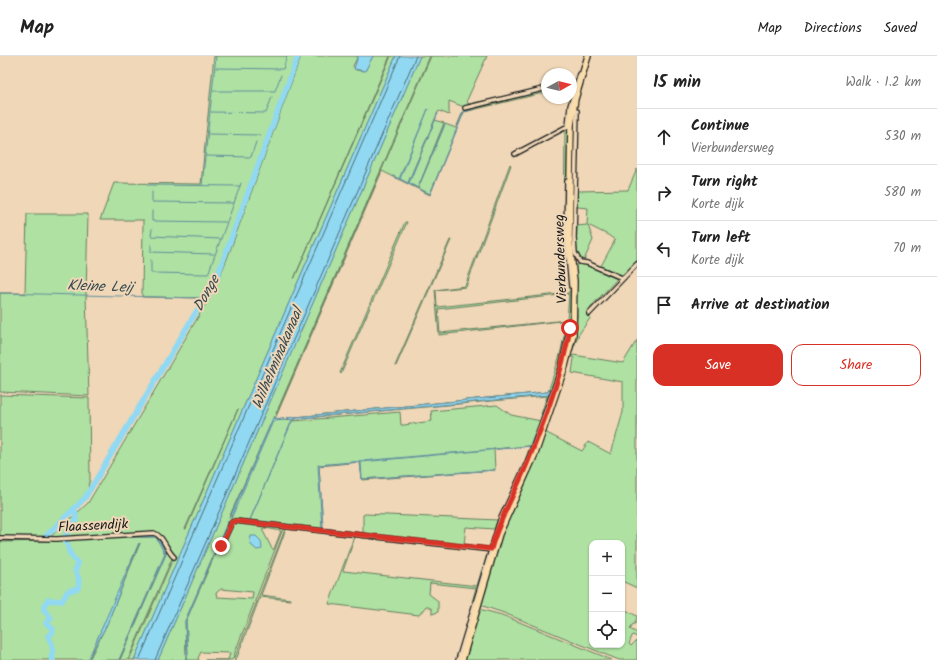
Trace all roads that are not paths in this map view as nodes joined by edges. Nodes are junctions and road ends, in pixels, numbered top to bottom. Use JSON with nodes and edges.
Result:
{"nodes":[{"id":1,"x":585,"y":56,"type":"edge"},
{"id":2,"x":588,"y":56,"type":"edge"},
{"id":3,"x":579,"y":80,"type":"junction"},
{"id":4,"x":541,"y":89,"type":"edge"},
{"id":5,"x":465,"y":108,"type":"dead end"},
{"id":6,"x":577,"y":111,"type":"dead end"},
{"id":7,"x":572,"y":125,"type":"junction"},
{"id":8,"x":515,"y":154,"type":"dead end"},
{"id":9,"x":637,"y":264,"type":"edge"},
{"id":10,"x":622,"y":278,"type":"junction"},
{"id":11,"x":589,"y":314,"type":"dead end"},
{"id":12,"x":0,"y":538,"type":"edge"},
{"id":13,"x":221,"y":546,"type":"dead end"},
{"id":14,"x":493,"y":550,"type":"junction"},
{"id":15,"x":174,"y":557,"type":"dead end"},
{"id":16,"x":458,"y":660,"type":"edge"},
{"id":17,"x":462,"y":660,"type":"edge"}],
"edges":[{"from":1,"to":3,"type":"street","name":"Vierbundersweg"},
{"from":2,"to":3,"type":"main road","name":"Vierbundersweg"},
{"from":3,"to":7,"type":"main road","name":"Vierbundersweg"},
{"from":4,"to":5,"type":"street"},
{"from":6,"to":7,"type":"street","name":"Vierbundersweg"},
{"from":7,"to":8,"type":"street"},
{"from":7,"to":10,"type":"street","name":"Vierbundersweg"},
{"from":7,"to":14,"type":"main road","name":"Vierbundersweg"},
{"from":9,"to":10,"type":"street"},
{"from":10,"to":11,"type":"street"},
{"from":12,"to":15,"type":"street","name":"Flaassendijk"},
{"from":13,"to":14,"type":"street"},
{"from":14,"to":16,"type":"street","name":"Vierbundersweg"},
{"from":14,"to":17,"type":"main road","name":"Vierbundersweg"}]}
